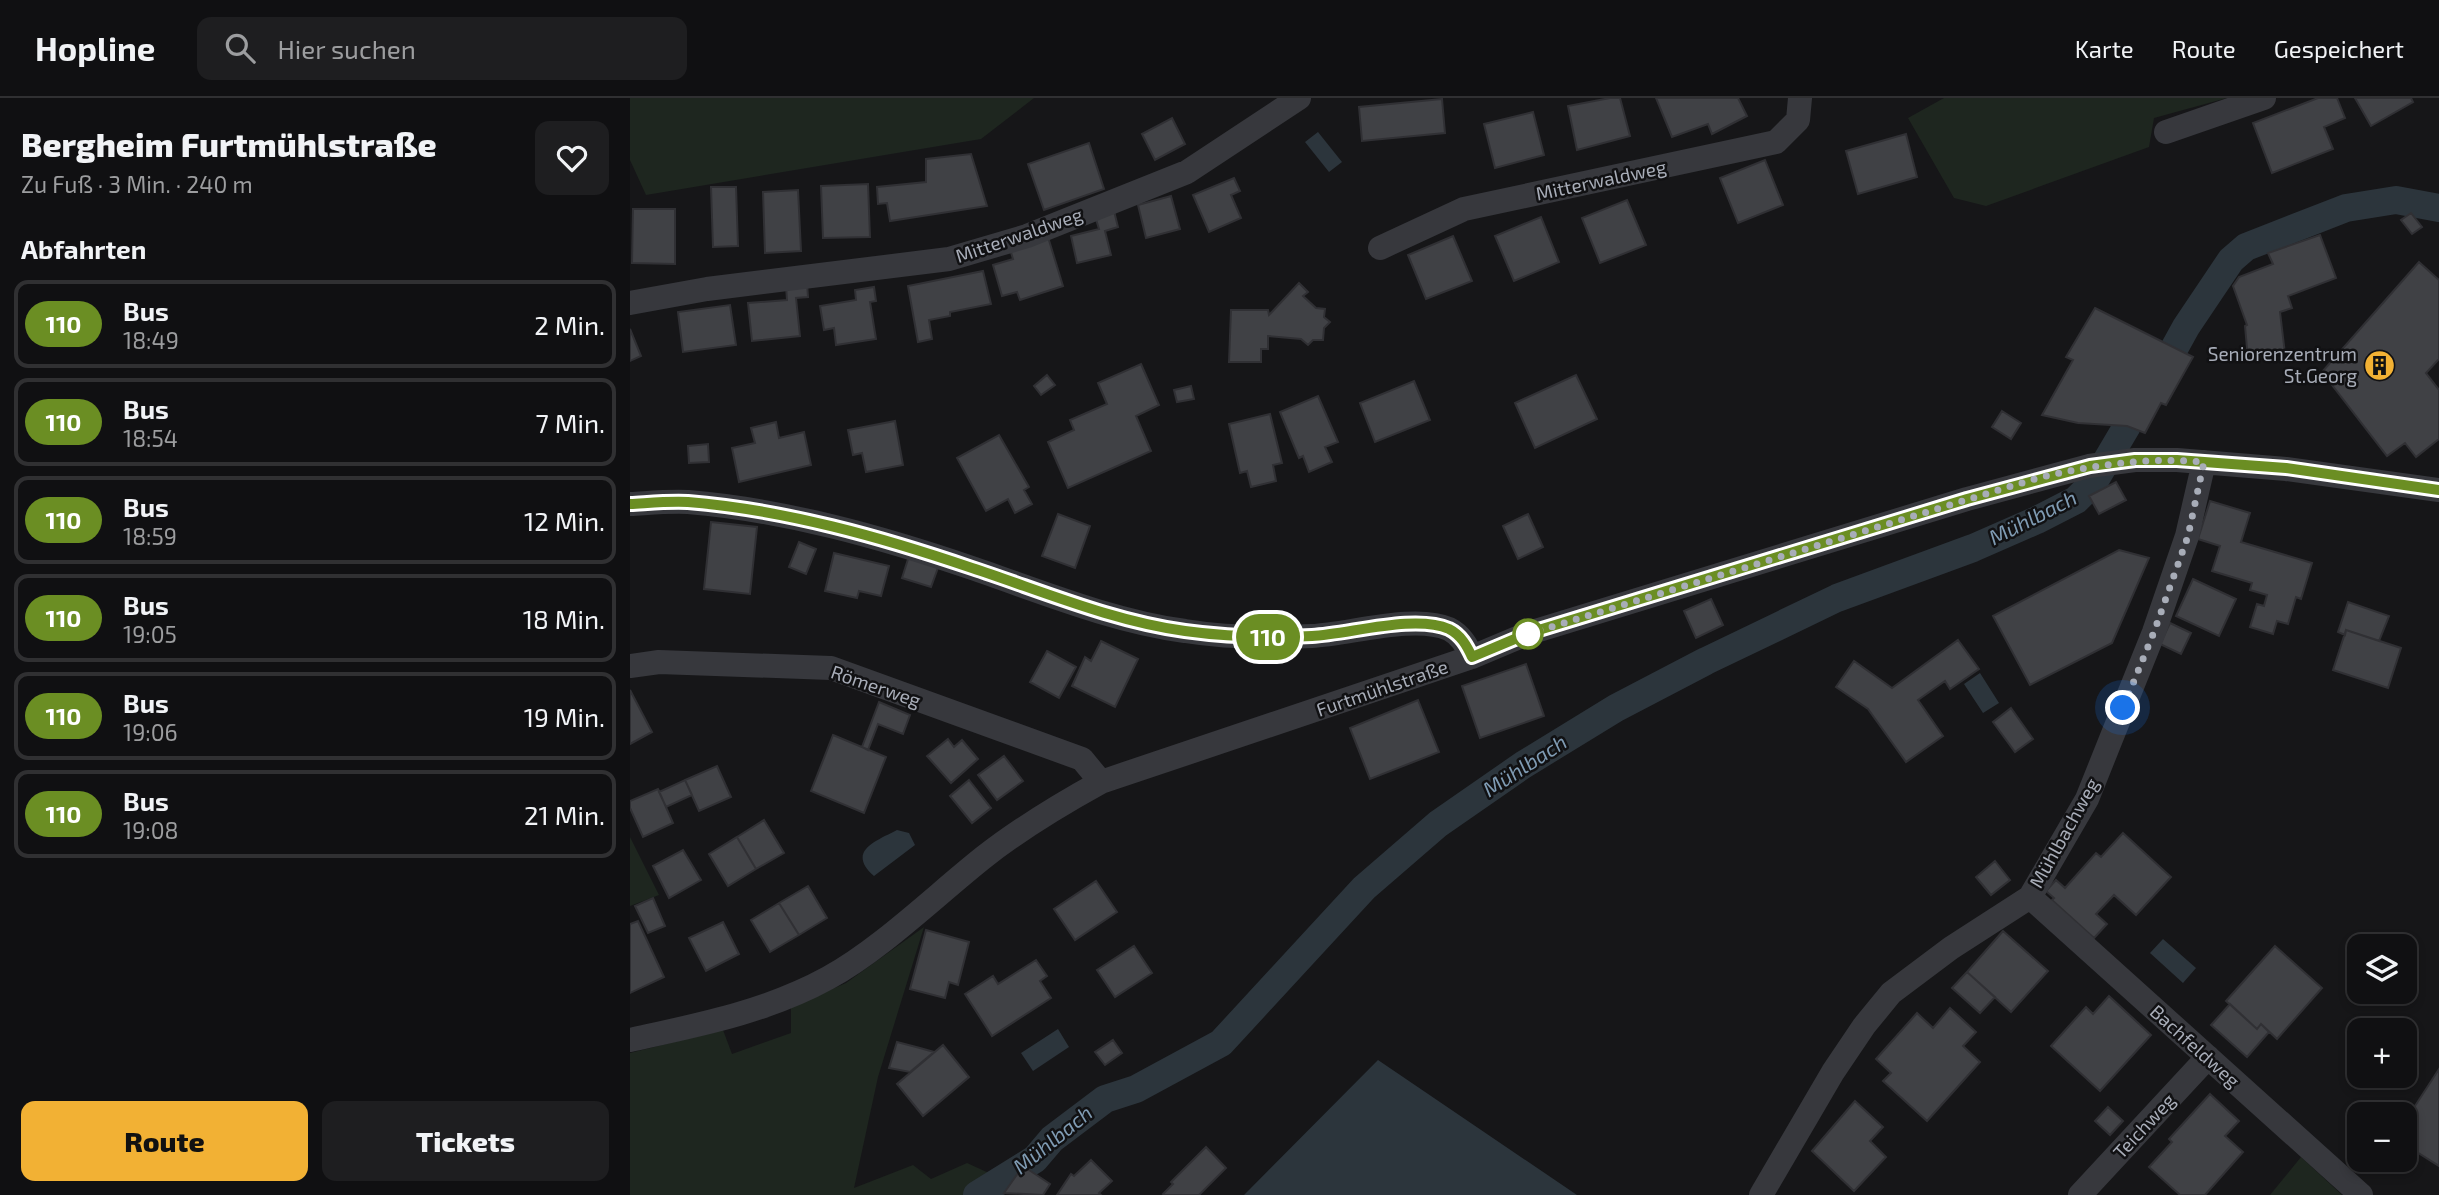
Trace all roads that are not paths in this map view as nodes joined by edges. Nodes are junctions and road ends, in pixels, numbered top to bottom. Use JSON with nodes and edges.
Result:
{"nodes":[{"id":1,"x":1299,"y":98,"type":"edge"},
{"id":2,"x":1800,"y":98,"type":"edge"},
{"id":3,"x":2264,"y":98,"type":"edge"},
{"id":4,"x":2166,"y":132,"type":"dead end"},
{"id":5,"x":1380,"y":248,"type":"dead end"},
{"id":6,"x":630,"y":303,"type":"edge"},
{"id":7,"x":2204,"y":462,"type":"junction"},
{"id":8,"x":2439,"y":490,"type":"edge"},
{"id":9,"x":630,"y":504,"type":"edge"},
{"id":10,"x":1472,"y":657,"type":"junction"},
{"id":11,"x":630,"y":666,"type":"edge"},
{"id":12,"x":1101,"y":782,"type":"junction"},
{"id":13,"x":2029,"y":897,"type":"junction"},
{"id":14,"x":630,"y":1040,"type":"edge"},
{"id":15,"x":2208,"y":1058,"type":"junction"},
{"id":16,"x":1761,"y":1195,"type":"edge"},
{"id":17,"x":2080,"y":1195,"type":"edge"},
{"id":18,"x":2361,"y":1195,"type":"edge"}],
"edges":[{"from":1,"to":6,"type":"street","name":"Mitterwaldweg"},
{"from":2,"to":5,"type":"street","name":"Mitterwaldweg"},
{"from":3,"to":4,"type":"street"},
{"from":7,"to":8,"type":"street","name":"Furtmühlstraße"},
{"from":7,"to":10,"type":"street","name":"Furtmühlstraße"},
{"from":7,"to":13,"type":"street","name":"Mühlbachweg"},
{"from":9,"to":10,"type":"street"},
{"from":10,"to":12,"type":"street","name":"Furtmühlstraße"},
{"from":11,"to":12,"type":"street","name":"Römerweg"},
{"from":12,"to":14,"type":"street","name":"Furtmühlstraße"},
{"from":13,"to":15,"type":"street","name":"Bachfeldweg"},
{"from":13,"to":16,"type":"street","name":"Mühlbachweg"},
{"from":15,"to":17,"type":"street","name":"Teichweg"},
{"from":15,"to":18,"type":"street","name":"Bachfeldweg"}]}
